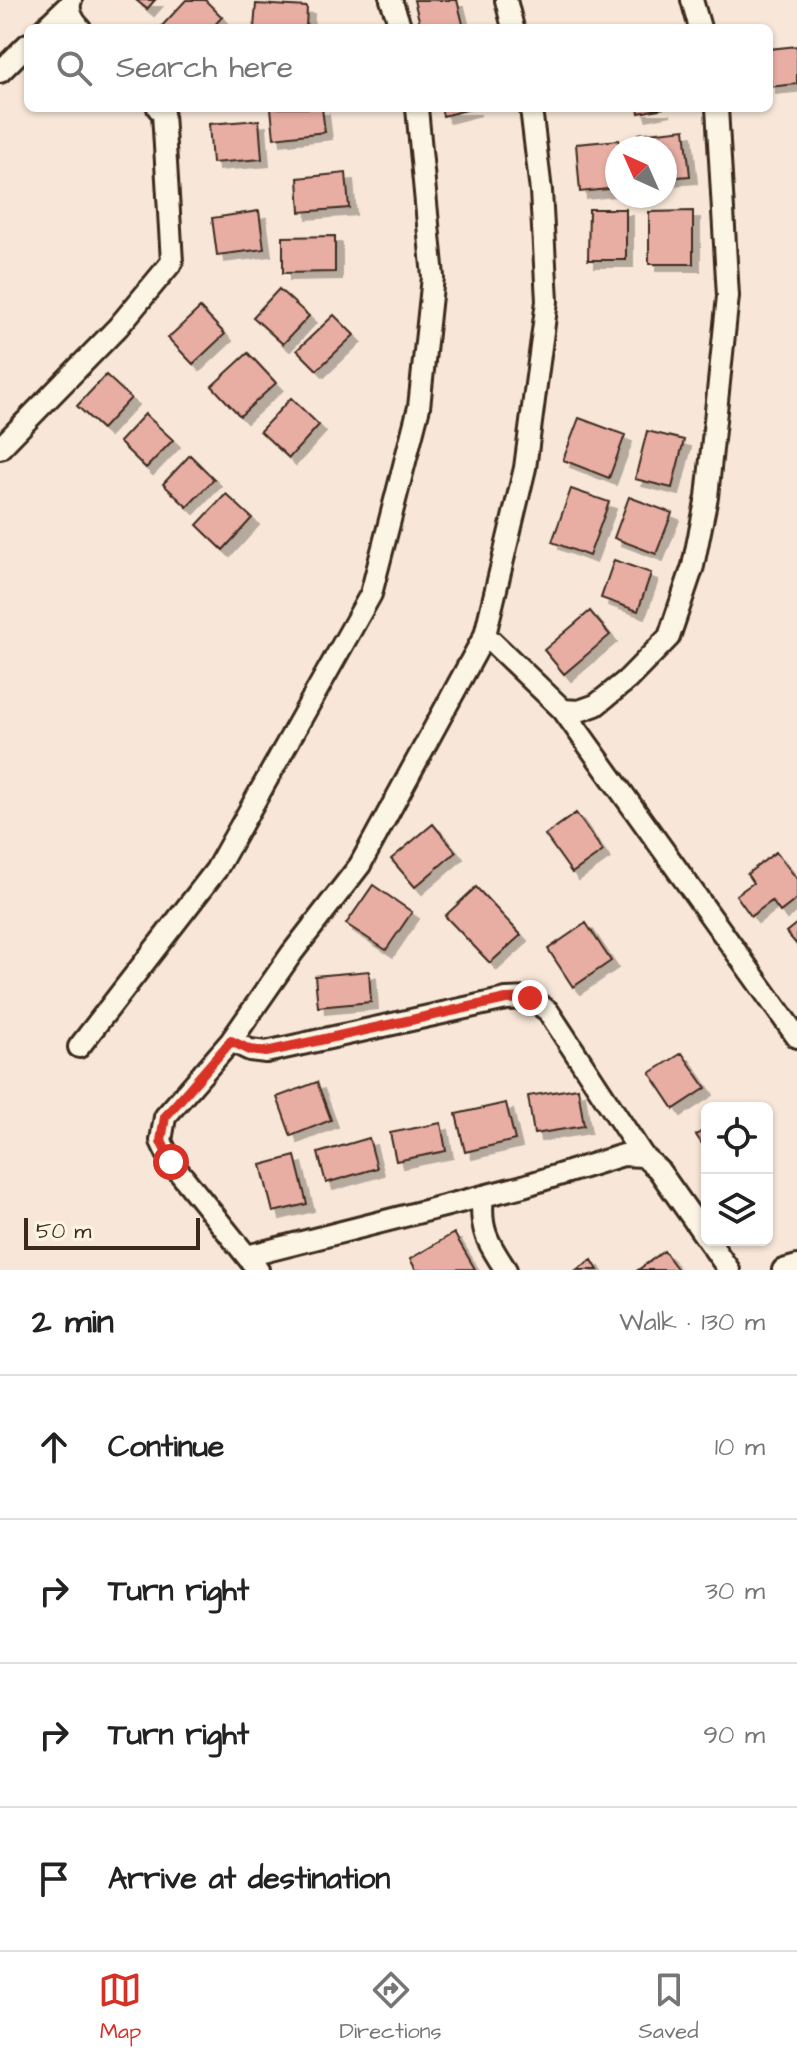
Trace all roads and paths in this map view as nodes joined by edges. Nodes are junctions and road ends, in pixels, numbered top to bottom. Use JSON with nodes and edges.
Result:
{"nodes":[{"id":1,"x":391,"y":0,"type":"edge"},
{"id":2,"x":506,"y":0,"type":"edge"},
{"id":3,"x":692,"y":0,"type":"edge"},
{"id":4,"x":70,"y":2,"type":"edge"},
{"id":5,"x":49,"y":24,"type":"edge"},
{"id":6,"x":76,"y":24,"type":"edge"},
{"id":7,"x":400,"y":24,"type":"edge"},
{"id":8,"x":512,"y":24,"type":"edge"},
{"id":9,"x":699,"y":24,"type":"edge"},
{"id":10,"x":24,"y":48,"type":"edge"},
{"id":11,"x":0,"y":72,"type":"edge"},
{"id":12,"x":162,"y":112,"type":"edge"},
{"id":13,"x":417,"y":112,"type":"edge"},
{"id":14,"x":531,"y":112,"type":"edge"},
{"id":15,"x":717,"y":112,"type":"edge"},
{"id":16,"x":0,"y":448,"type":"edge"},
{"id":17,"x":485,"y":635,"type":"junction"},
{"id":18,"x":563,"y":710,"type":"junction"},
{"id":19,"x":797,"y":1037,"type":"edge"},
{"id":20,"x":231,"y":1041,"type":"junction"},
{"id":21,"x":79,"y":1047,"type":"dead end"},
{"id":22,"x":643,"y":1156,"type":"junction"},
{"id":23,"x":483,"y":1196,"type":"junction"},
{"id":24,"x":252,"y":1263,"type":"edge"},
{"id":25,"x":797,"y":1266,"type":"edge"},
{"id":26,"x":506,"y":1270,"type":"edge"},
{"id":27,"x":729,"y":1270,"type":"edge"},
{"id":28,"x":783,"y":1270,"type":"edge"}],
"edges":[{"from":1,"to":7,"type":"street"},
{"from":2,"to":8,"type":"street"},
{"from":3,"to":9,"type":"street"},
{"from":4,"to":5,"type":"street"},
{"from":4,"to":6,"type":"street"},
{"from":10,"to":11,"type":"street"},
{"from":12,"to":16,"type":"street"},
{"from":13,"to":21,"type":"street"},
{"from":14,"to":17,"type":"street"},
{"from":15,"to":18,"type":"street"},
{"from":17,"to":18,"type":"street"},
{"from":17,"to":20,"type":"street"},
{"from":18,"to":19,"type":"street"},
{"from":20,"to":22,"type":"street"},
{"from":20,"to":24,"type":"street"},
{"from":22,"to":23,"type":"street"},
{"from":22,"to":27,"type":"street"},
{"from":23,"to":24,"type":"street"},
{"from":23,"to":26,"type":"street"},
{"from":25,"to":28,"type":"street"}]}
